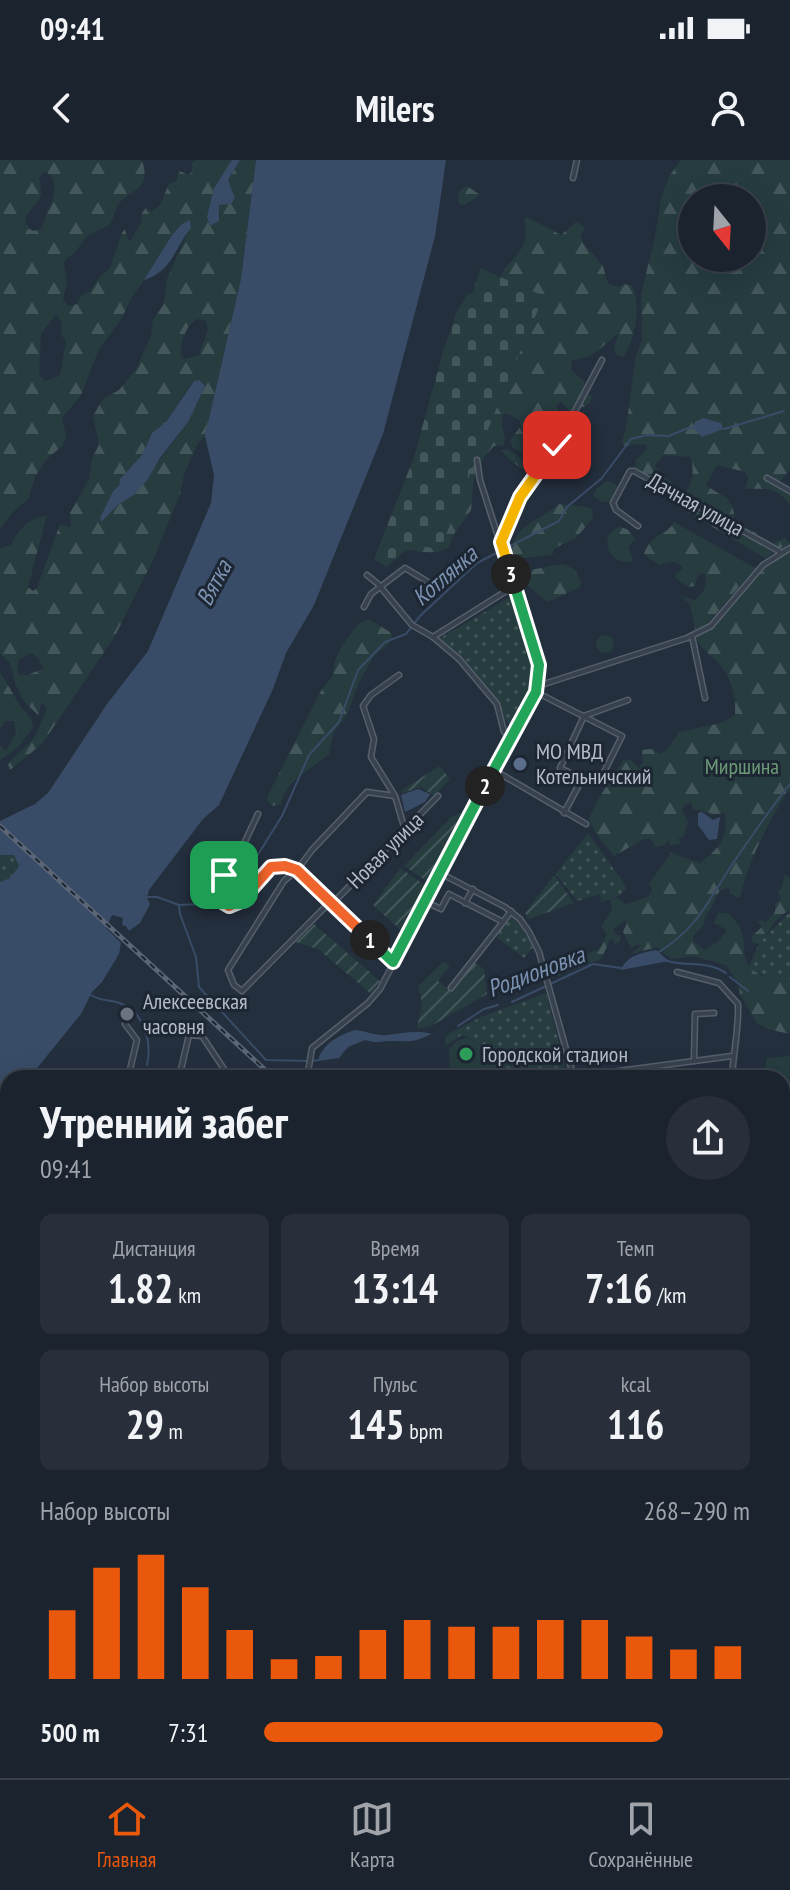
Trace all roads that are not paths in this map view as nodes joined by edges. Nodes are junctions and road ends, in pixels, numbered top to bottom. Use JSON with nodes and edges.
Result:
{"nodes":[{"id":1,"x":577,"y":160,"type":"edge"},
{"id":2,"x":573,"y":178,"type":"dead end"},
{"id":3,"x":602,"y":360,"type":"dead end"},
{"id":4,"x":477,"y":460,"type":"dead end"},
{"id":5,"x":767,"y":478,"type":"dead end"},
{"id":6,"x":790,"y":491,"type":"edge"},
{"id":7,"x":638,"y":526,"type":"dead end"},
{"id":8,"x":501,"y":542,"type":"junction"},
{"id":9,"x":790,"y":548,"type":"edge"},
{"id":10,"x":780,"y":552,"type":"junction"},
{"id":11,"x":367,"y":575,"type":"dead end"},
{"id":12,"x":428,"y":582,"type":"dead end"},
{"id":13,"x":514,"y":586,"type":"junction"},
{"id":14,"x":381,"y":587,"type":"junction"},
{"id":15,"x":364,"y":607,"type":"dead end"},
{"id":16,"x":692,"y":636,"type":"junction"},
{"id":17,"x":433,"y":637,"type":"junction"},
{"id":18,"x":399,"y":675,"type":"dead end"},
{"id":19,"x":537,"y":689,"type":"junction"},
{"id":20,"x":705,"y":698,"type":"dead end"},
{"id":21,"x":628,"y":700,"type":"dead end"},
{"id":22,"x":584,"y":716,"type":"junction"},
{"id":23,"x":512,"y":736,"type":"junction"},
{"id":24,"x":494,"y":770,"type":"junction"},
{"id":25,"x":582,"y":779,"type":"junction"},
{"id":26,"x":395,"y":796,"type":"junction"},
{"id":27,"x":438,"y":796,"type":"dead end"},
{"id":28,"x":564,"y":813,"type":"junction"},
{"id":29,"x":258,"y":814,"type":"dead end"},
{"id":30,"x":586,"y":824,"type":"dead end"},
{"id":31,"x":405,"y":830,"type":"junction"},
{"id":32,"x":297,"y":870,"type":"junction"},
{"id":33,"x":440,"y":873,"type":"junction"},
{"id":34,"x":473,"y":889,"type":"junction"},
{"id":35,"x":426,"y":902,"type":"junction"},
{"id":36,"x":331,"y":903,"type":"junction"},
{"id":37,"x":465,"y":903,"type":"junction"},
{"id":38,"x":511,"y":911,"type":"junction"},
{"id":39,"x":503,"y":922,"type":"junction"},
{"id":40,"x":393,"y":962,"type":"junction"},
{"id":41,"x":677,"y":972,"type":"dead end"},
{"id":42,"x":451,"y":988,"type":"dead end"},
{"id":43,"x":714,"y":1013,"type":"dead end"},
{"id":44,"x":125,"y":1024,"type":"dead end"},
{"id":45,"x":732,"y":1056,"type":"junction"},
{"id":46,"x":694,"y":1061,"type":"junction"},
{"id":47,"x":130,"y":1070,"type":"edge"},
{"id":48,"x":181,"y":1070,"type":"edge"},
{"id":49,"x":225,"y":1070,"type":"edge"},
{"id":50,"x":308,"y":1070,"type":"edge"},
{"id":51,"x":572,"y":1070,"type":"edge"},
{"id":52,"x":630,"y":1070,"type":"edge"},
{"id":53,"x":732,"y":1070,"type":"edge"}],
"edges":[{"from":1,"to":2,"type":"street"},
{"from":3,"to":8,"type":"street"},
{"from":4,"to":8,"type":"street"},
{"from":5,"to":6,"type":"street"},
{"from":7,"to":10,"type":"street","name":"Дачная улица"},
{"from":8,"to":13,"type":"street"},
{"from":9,"to":10,"type":"street"},
{"from":10,"to":16,"type":"street"},
{"from":11,"to":14,"type":"street"},
{"from":12,"to":14,"type":"street"},
{"from":13,"to":17,"type":"street"},
{"from":13,"to":19,"type":"street"},
{"from":14,"to":15,"type":"street"},
{"from":14,"to":17,"type":"street"},
{"from":16,"to":19,"type":"street"},
{"from":16,"to":20,"type":"street"},
{"from":17,"to":23,"type":"street"},
{"from":18,"to":26,"type":"street"},
{"from":19,"to":22,"type":"street"},
{"from":19,"to":23,"type":"street"},
{"from":21,"to":22,"type":"street"},
{"from":22,"to":25,"type":"street"},
{"from":22,"to":25,"type":"street"},
{"from":23,"to":24,"type":"street"},
{"from":24,"to":28,"type":"street"},
{"from":24,"to":33,"type":"street"},
{"from":25,"to":28,"type":"street"},
{"from":26,"to":31,"type":"street"},
{"from":26,"to":32,"type":"street"},
{"from":27,"to":31,"type":"street","name":"Новая улица"},
{"from":28,"to":30,"type":"street"},
{"from":29,"to":32,"type":"street"},
{"from":31,"to":36,"type":"street","name":"Новая улица"},
{"from":32,"to":36,"type":"street"},
{"from":32,"to":36,"type":"street","name":"Новая улица"},
{"from":33,"to":34,"type":"street"},
{"from":33,"to":35,"type":"street"},
{"from":34,"to":37,"type":"street"},
{"from":34,"to":38,"type":"street"},
{"from":35,"to":37,"type":"street"},
{"from":35,"to":40,"type":"street"},
{"from":36,"to":40,"type":"street"},
{"from":37,"to":39,"type":"street"},
{"from":38,"to":39,"type":"street"},
{"from":38,"to":51,"type":"street"},
{"from":39,"to":42,"type":"street"},
{"from":40,"to":50,"type":"street"},
{"from":41,"to":45,"type":"street"},
{"from":43,"to":46,"type":"street"},
{"from":44,"to":47,"type":"street"},
{"from":45,"to":46,"type":"street"},
{"from":45,"to":53,"type":"street"},
{"from":46,"to":52,"type":"street"},
{"from":48,"to":49,"type":"street"}]}
